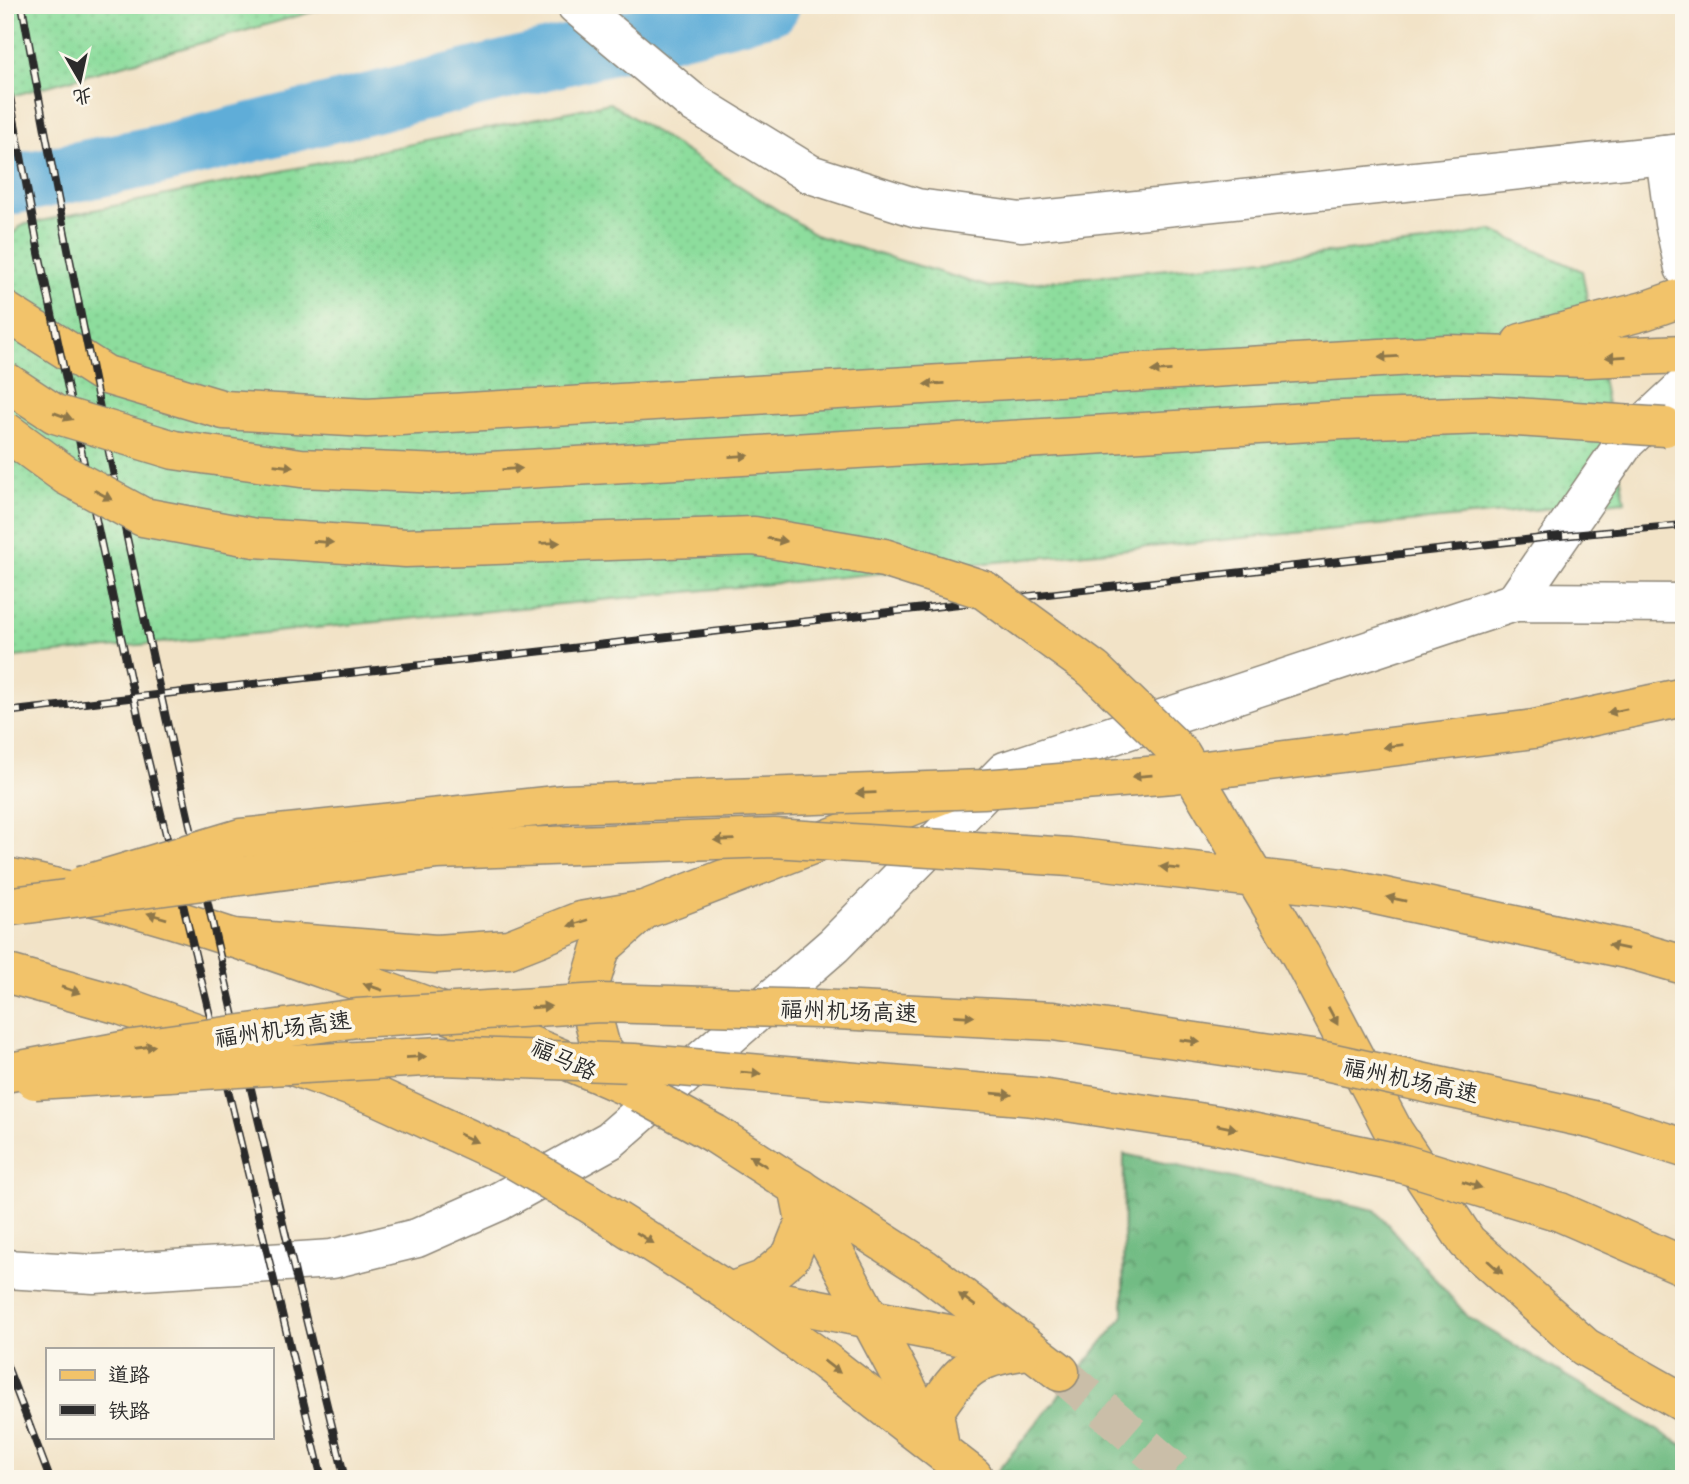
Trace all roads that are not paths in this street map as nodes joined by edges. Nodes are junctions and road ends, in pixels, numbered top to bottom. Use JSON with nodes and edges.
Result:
{"nodes":[{"id":1,"x":576,"y":5,"type":"edge"},
{"id":2,"x":1675,"y":154,"type":"edge"},
{"id":3,"x":1684,"y":268,"type":"edge"},
{"id":4,"x":1684,"y":297,"type":"edge"},
{"id":5,"x":5,"y":311,"type":"edge"},
{"id":6,"x":1448,"y":354,"type":"junction"},
{"id":7,"x":1684,"y":354,"type":"edge"},
{"id":8,"x":5,"y":380,"type":"edge"},
{"id":9,"x":1684,"y":387,"type":"edge"},
{"id":10,"x":5,"y":431,"type":"edge"},
{"id":11,"x":1684,"y":431,"type":"edge"},
{"id":12,"x":1515,"y":602,"type":"junction"},
{"id":13,"x":1684,"y":603,"type":"edge"},
{"id":14,"x":1684,"y":697,"type":"edge"},
{"id":15,"x":1005,"y":771,"type":"junction"},
{"id":16,"x":11,"y":896,"type":"edge"},
{"id":17,"x":644,"y":909,"type":"junction"},
{"id":18,"x":232,"y":938,"type":"junction"},
{"id":19,"x":1684,"y":965,"type":"edge"},
{"id":20,"x":5,"y":973,"type":"edge"},
{"id":21,"x":5,"y":1073,"type":"edge"},
{"id":22,"x":5,"y":1083,"type":"edge"},
{"id":23,"x":641,"y":1093,"type":"junction"},
{"id":24,"x":1684,"y":1149,"type":"edge"},
{"id":25,"x":799,"y":1186,"type":"junction"},
{"id":26,"x":1684,"y":1266,"type":"edge"},
{"id":27,"x":5,"y":1269,"type":"edge"},
{"id":28,"x":729,"y":1292,"type":"junction"},
{"id":29,"x":870,"y":1318,"type":"junction"},
{"id":30,"x":1046,"y":1361,"type":"junction"},
{"id":31,"x":1684,"y":1403,"type":"edge"},
{"id":32,"x":940,"y":1450,"type":"junction"},
{"id":33,"x":973,"y":1476,"type":"dead end"}],
"edges":[{"from":1,"to":2,"type":"street"},
{"from":2,"to":3,"type":"street"},
{"from":4,"to":6,"type":"main road"},
{"from":6,"to":5,"type":"main road","one_way":true},
{"from":7,"to":6,"type":"main road","one_way":true},
{"from":8,"to":11,"type":"main road","one_way":true,"bridge":true},
{"from":9,"to":12,"type":"street"},
{"from":10,"to":31,"type":"main road","one_way":true,"bridge":true},
{"from":12,"to":13,"type":"street"},
{"from":12,"to":15,"type":"street"},
{"from":14,"to":16,"type":"main road","one_way":true,"bridge":true},
{"from":15,"to":17,"type":"main road"},
{"from":15,"to":27,"type":"street"},
{"from":18,"to":16,"type":"main road","name":"福马路","one_way":true},
{"from":19,"to":16,"type":"main road","one_way":true,"bridge":true},
{"from":17,"to":18,"type":"main road","one_way":true},
{"from":17,"to":23,"type":"main road"},
{"from":23,"to":18,"type":"main road","name":"福马路","one_way":true},
{"from":20,"to":28,"type":"main road","one_way":true,"bridge":true},
{"from":21,"to":24,"type":"main road","name":"福州机场高速","one_way":true,"bridge":true},
{"from":22,"to":26,"type":"main road","one_way":true,"bridge":true},
{"from":25,"to":23,"type":"main road","name":"福马路","one_way":true,"bridge":true},
{"from":25,"to":28,"type":"main road"},
{"from":25,"to":29,"type":"main road"},
{"from":30,"to":25,"type":"main road","name":"福马路","one_way":true},
{"from":28,"to":29,"type":"main road"},
{"from":28,"to":32,"type":"main road","one_way":true},
{"from":29,"to":30,"type":"main road"},
{"from":29,"to":32,"type":"main road"},
{"from":30,"to":32,"type":"main road"},
{"from":32,"to":33,"type":"main road"}]}
